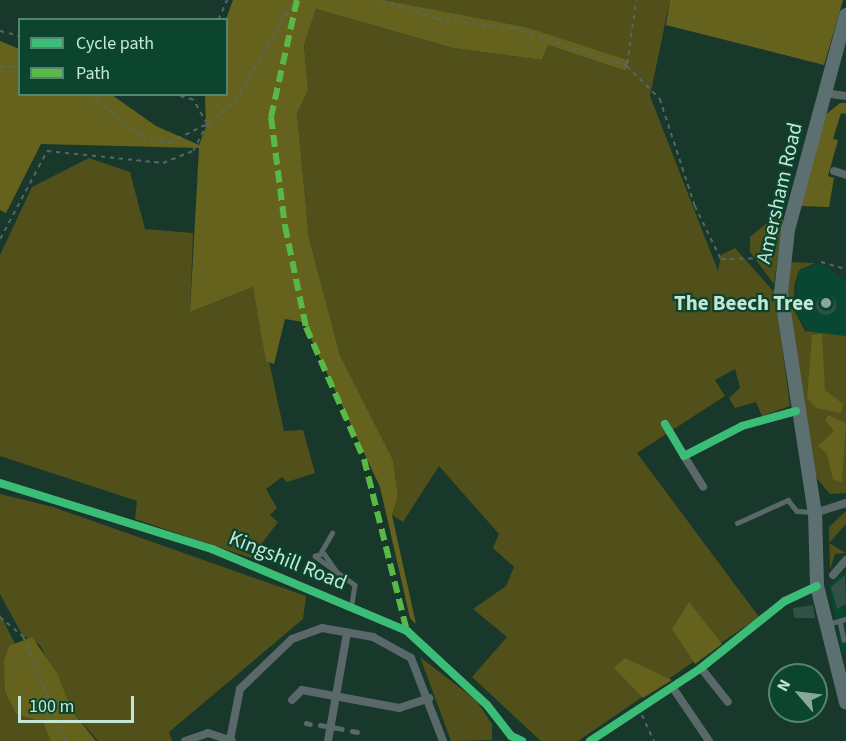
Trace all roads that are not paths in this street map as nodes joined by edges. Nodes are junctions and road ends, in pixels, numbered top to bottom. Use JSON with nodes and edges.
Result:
{"nodes":[{"id":1,"x":846,"y":15,"type":"edge"},
{"id":2,"x":844,"y":32,"type":"edge"},
{"id":3,"x":824,"y":93,"type":"junction"},
{"id":4,"x":846,"y":96,"type":"edge"},
{"id":5,"x":834,"y":171,"type":"dead end"},
{"id":6,"x":846,"y":175,"type":"edge"},
{"id":7,"x":796,"y":411,"type":"junction"},
{"id":8,"x":665,"y":424,"type":"dead end"},
{"id":9,"x":684,"y":456,"type":"junction"},
{"id":10,"x":0,"y":483,"type":"edge"},
{"id":11,"x":703,"y":487,"type":"dead end"},
{"id":12,"x":846,"y":503,"type":"edge"},
{"id":13,"x":815,"y":513,"type":"junction"},
{"id":14,"x":737,"y":522,"type":"dead end"},
{"id":15,"x":332,"y":533,"type":"dead end"},
{"id":16,"x":321,"y":552,"type":"junction"},
{"id":17,"x":846,"y":560,"type":"edge"},
{"id":18,"x":335,"y":570,"type":"junction"},
{"id":19,"x":833,"y":575,"type":"dead end"},
{"id":20,"x":817,"y":586,"type":"junction"},
{"id":21,"x":352,"y":605,"type":"junction"},
{"id":22,"x":841,"y":620,"type":"edge"},
{"id":23,"x":347,"y":633,"type":"junction"},
{"id":24,"x":841,"y":641,"type":"edge"},
{"id":25,"x":701,"y":668,"type":"junction"},
{"id":26,"x":673,"y":688,"type":"junction"},
{"id":27,"x":336,"y":697,"type":"junction"},
{"id":28,"x":429,"y":698,"type":"junction"},
{"id":29,"x":292,"y":700,"type":"dead end"},
{"id":30,"x":728,"y":702,"type":"dead end"},
{"id":31,"x":846,"y":702,"type":"edge"},
{"id":32,"x":320,"y":725,"type":"dead end"},
{"id":33,"x":331,"y":727,"type":"junction"},
{"id":34,"x":342,"y":729,"type":"dead end"},
{"id":35,"x":508,"y":739,"type":"edge"},
{"id":36,"x":185,"y":741,"type":"edge"},
{"id":37,"x":231,"y":741,"type":"edge"},
{"id":38,"x":328,"y":741,"type":"edge"},
{"id":39,"x":443,"y":741,"type":"edge"},
{"id":40,"x":522,"y":741,"type":"edge"},
{"id":41,"x":590,"y":741,"type":"edge"},
{"id":42,"x":710,"y":741,"type":"edge"}],
"edges":[{"from":1,"to":2,"type":"main road","name":"Amersham Road"},
{"from":2,"to":3,"type":"main road","name":"Amersham Road"},
{"from":3,"to":4,"type":"street"},
{"from":3,"to":7,"type":"main road","name":"Amersham Road"},
{"from":5,"to":6,"type":"street"},
{"from":7,"to":9,"type":"street"},
{"from":7,"to":13,"type":"main road","name":"Amersham Road"},
{"from":8,"to":9,"type":"street"},
{"from":9,"to":11,"type":"street"},
{"from":10,"to":21,"type":"street","name":"Kingshill Road"},
{"from":12,"to":13,"type":"street"},
{"from":13,"to":14,"type":"lane"},
{"from":13,"to":20,"type":"main road","name":"Amersham Road"},
{"from":15,"to":16,"type":"lane"},
{"from":16,"to":18,"type":"lane"},
{"from":16,"to":18,"type":"lane"},
{"from":17,"to":19,"type":"street"},
{"from":18,"to":21,"type":"lane"},
{"from":20,"to":22,"type":"main road","name":"Amersham Road"},
{"from":20,"to":25,"type":"street"},
{"from":21,"to":35,"type":"street","name":"Kingshill Road"},
{"from":22,"to":24,"type":"main road","name":"Amersham Road"},
{"from":23,"to":27,"type":"street"},
{"from":23,"to":28,"type":"street"},
{"from":23,"to":37,"type":"street"},
{"from":24,"to":31,"type":"main road","name":"Amersham Road"},
{"from":25,"to":26,"type":"street"},
{"from":25,"to":30,"type":"street"},
{"from":26,"to":41,"type":"street"},
{"from":26,"to":42,"type":"street"},
{"from":27,"to":28,"type":"street"},
{"from":27,"to":29,"type":"street"},
{"from":27,"to":33,"type":"street"},
{"from":28,"to":39,"type":"street"},
{"from":32,"to":33,"type":"lane"},
{"from":33,"to":34,"type":"lane"},
{"from":33,"to":38,"type":"street"},
{"from":35,"to":40,"type":"street","name":"Kingshill Road"},
{"from":36,"to":37,"type":"street"}]}
